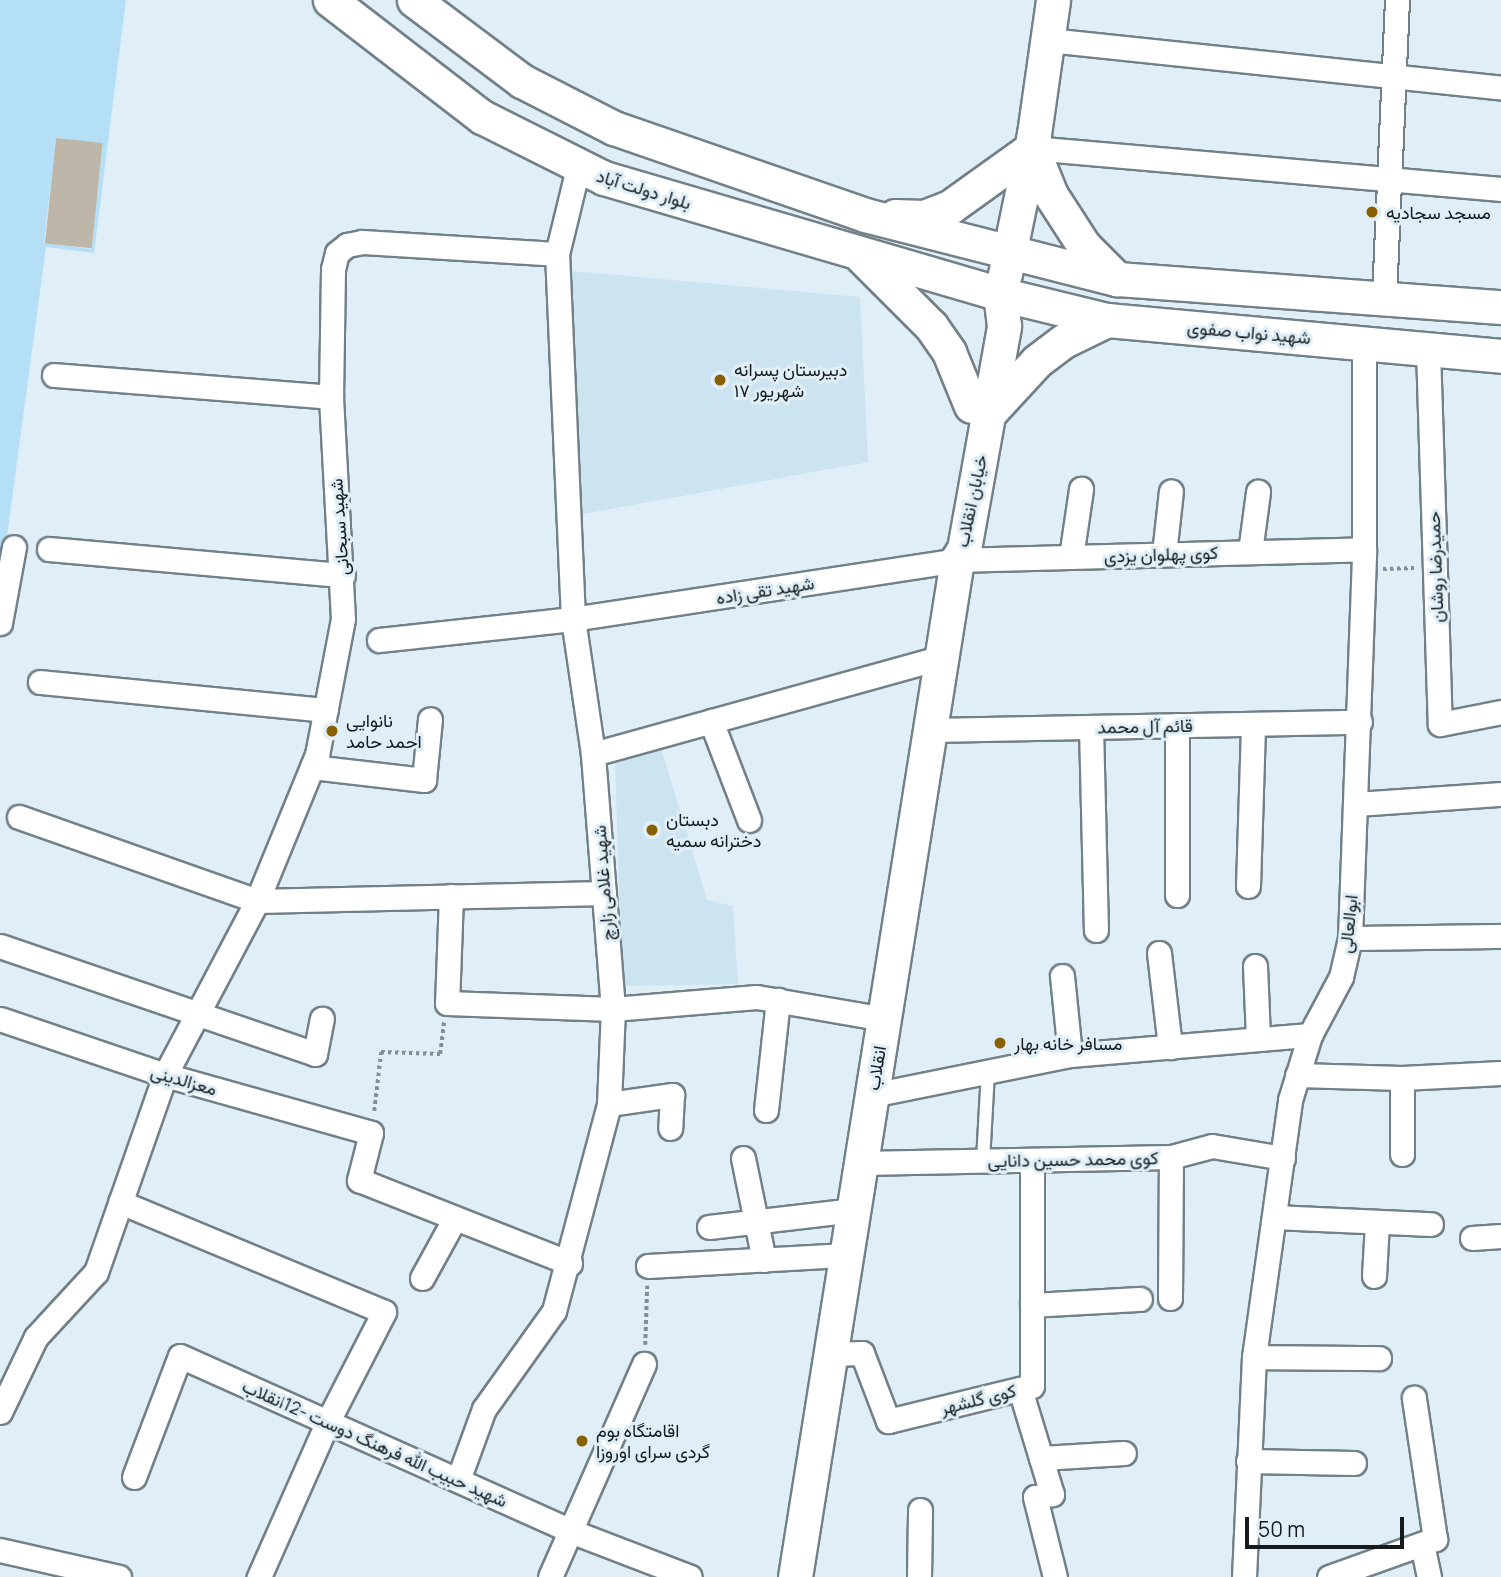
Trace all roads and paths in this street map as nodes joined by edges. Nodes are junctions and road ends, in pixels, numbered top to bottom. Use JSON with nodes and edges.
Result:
{"nodes":[{"id":1,"x":330,"y":0,"type":"edge"},
{"id":2,"x":414,"y":0,"type":"edge"},
{"id":3,"x":1053,"y":0,"type":"edge"},
{"id":4,"x":1397,"y":0,"type":"edge"},
{"id":5,"x":1048,"y":40,"type":"junction"},
{"id":6,"x":1394,"y":79,"type":"junction"},
{"id":7,"x":1501,"y":89,"type":"edge"},
{"id":8,"x":614,"y":128,"type":"junction"},
{"id":9,"x":1032,"y":148,"type":"junction"},
{"id":10,"x":591,"y":173,"type":"junction"},
{"id":11,"x":1389,"y":180,"type":"junction"},
{"id":12,"x":1501,"y":190,"type":"edge"},
{"id":13,"x":864,"y":215,"type":"junction"},
{"id":14,"x":858,"y":253,"type":"junction"},
{"id":15,"x":557,"y":254,"type":"junction"},
{"id":16,"x":1010,"y":254,"type":"junction"},
{"id":17,"x":1117,"y":279,"type":"junction"},
{"id":18,"x":1000,"y":294,"type":"junction"},
{"id":19,"x":1384,"y":297,"type":"junction"},
{"id":20,"x":1501,"y":307,"type":"edge"},
{"id":21,"x":1107,"y":320,"type":"junction"},
{"id":22,"x":1364,"y":342,"type":"junction"},
{"id":23,"x":1428,"y":349,"type":"junction"},
{"id":24,"x":1501,"y":356,"type":"edge"},
{"id":25,"x":54,"y":375,"type":"dead end"},
{"id":26,"x":331,"y":397,"type":"junction"},
{"id":27,"x":980,"y":410,"type":"junction"},
{"id":28,"x":1081,"y":489,"type":"dead end"},
{"id":29,"x":1171,"y":491,"type":"dead end"},
{"id":30,"x":1258,"y":492,"type":"dead end"},
{"id":31,"x":14,"y":547,"type":"dead end"},
{"id":32,"x":49,"y":550,"type":"dead end"},
{"id":33,"x":1250,"y":552,"type":"junction"},
{"id":34,"x":1164,"y":554,"type":"junction"},
{"id":35,"x":1071,"y":557,"type":"junction"},
{"id":36,"x":1364,"y":559,"type":"junction"},
{"id":37,"x":957,"y":560,"type":"junction"},
{"id":38,"x":1435,"y":568,"type":"junction"},
{"id":39,"x":343,"y":575,"type":"junction"},
{"id":40,"x":573,"y":619,"type":"junction"},
{"id":41,"x":0,"y":623,"type":"edge"},
{"id":42,"x":379,"y":640,"type":"dead end"},
{"id":43,"x":942,"y":657,"type":"junction"},
{"id":44,"x":40,"y":682,"type":"dead end"},
{"id":45,"x":326,"y":710,"type":"junction"},
{"id":46,"x":1501,"y":712,"type":"edge"},
{"id":47,"x":430,"y":719,"type":"dead end"},
{"id":48,"x":711,"y":721,"type":"junction"},
{"id":49,"x":1360,"y":722,"type":"junction"},
{"id":50,"x":1252,"y":724,"type":"junction"},
{"id":51,"x":1177,"y":725,"type":"junction"},
{"id":52,"x":1091,"y":727,"type":"junction"},
{"id":53,"x":930,"y":730,"type":"junction"},
{"id":54,"x":593,"y":754,"type":"junction"},
{"id":55,"x":312,"y":767,"type":"junction"},
{"id":56,"x":1501,"y":794,"type":"edge"},
{"id":57,"x":1357,"y":804,"type":"junction"},
{"id":58,"x":19,"y":817,"type":"dead end"},
{"id":59,"x":749,"y":820,"type":"dead end"},
{"id":60,"x":1248,"y":886,"type":"dead end"},
{"id":61,"x":604,"y":893,"type":"junction"},
{"id":62,"x":1177,"y":895,"type":"dead end"},
{"id":63,"x":451,"y":896,"type":"junction"},
{"id":64,"x":257,"y":901,"type":"junction"},
{"id":65,"x":1096,"y":930,"type":"dead end"},
{"id":66,"x":1501,"y":936,"type":"edge"},
{"id":67,"x":1350,"y":938,"type":"junction"},
{"id":68,"x":0,"y":946,"type":"edge"},
{"id":69,"x":1159,"y":953,"type":"dead end"},
{"id":70,"x":1255,"y":966,"type":"dead end"},
{"id":71,"x":1062,"y":976,"type":"dead end"},
{"id":72,"x":778,"y":1000,"type":"junction"},
{"id":73,"x":447,"y":1003,"type":"junction"},
{"id":74,"x":613,"y":1009,"type":"junction"},
{"id":75,"x":200,"y":1013,"type":"junction"},
{"id":76,"x":884,"y":1018,"type":"junction"},
{"id":77,"x":0,"y":1019,"type":"edge"},
{"id":78,"x":322,"y":1019,"type":"dead end"},
{"id":79,"x":1310,"y":1035,"type":"junction"},
{"id":80,"x":1258,"y":1038,"type":"junction"},
{"id":81,"x":1170,"y":1047,"type":"junction"},
{"id":82,"x":1070,"y":1055,"type":"junction"},
{"id":83,"x":988,"y":1072,"type":"junction"},
{"id":84,"x":1501,"y":1073,"type":"edge"},
{"id":85,"x":165,"y":1075,"type":"junction"},
{"id":86,"x":1297,"y":1075,"type":"junction"},
{"id":87,"x":1402,"y":1078,"type":"junction"},
{"id":88,"x":1501,"y":1090,"type":"edge"},
{"id":89,"x":872,"y":1095,"type":"junction"},
{"id":90,"x":609,"y":1104,"type":"junction"},
{"id":91,"x":766,"y":1110,"type":"dead end"},
{"id":92,"x":670,"y":1128,"type":"dead end"},
{"id":93,"x":371,"y":1133,"type":"junction"},
{"id":94,"x":1402,"y":1154,"type":"dead end"},
{"id":95,"x":1171,"y":1157,"type":"junction"},
{"id":96,"x":743,"y":1158,"type":"dead end"},
{"id":97,"x":1283,"y":1158,"type":"junction"},
{"id":98,"x":983,"y":1161,"type":"junction"},
{"id":99,"x":1031,"y":1161,"type":"junction"},
{"id":100,"x":861,"y":1163,"type":"junction"},
{"id":101,"x":120,"y":1202,"type":"junction"},
{"id":102,"x":854,"y":1210,"type":"junction"},
{"id":103,"x":1274,"y":1217,"type":"junction"},
{"id":104,"x":456,"y":1218,"type":"junction"},
{"id":105,"x":757,"y":1222,"type":"junction"},
{"id":106,"x":1377,"y":1222,"type":"junction"},
{"id":107,"x":1431,"y":1224,"type":"dead end"},
{"id":108,"x":709,"y":1227,"type":"dead end"},
{"id":109,"x":1501,"y":1236,"type":"edge"},
{"id":110,"x":1472,"y":1238,"type":"dead end"},
{"id":111,"x":846,"y":1255,"type":"junction"},
{"id":112,"x":764,"y":1260,"type":"junction"},
{"id":113,"x":570,"y":1263,"type":"junction"},
{"id":114,"x":648,"y":1266,"type":"joint"},
{"id":115,"x":1374,"y":1276,"type":"dead end"},
{"id":116,"x":422,"y":1278,"type":"dead end"},
{"id":117,"x":1170,"y":1298,"type":"dead end"},
{"id":118,"x":1140,"y":1299,"type":"dead end"},
{"id":119,"x":1032,"y":1305,"type":"junction"},
{"id":120,"x":831,"y":1354,"type":"junction"},
{"id":121,"x":1254,"y":1357,"type":"junction"},
{"id":122,"x":1379,"y":1358,"type":"dead end"},
{"id":123,"x":644,"y":1364,"type":"joint"},
{"id":124,"x":1020,"y":1389,"type":"junction"},
{"id":125,"x":1414,"y":1398,"type":"dead end"},
{"id":126,"x":0,"y":1412,"type":"edge"},
{"id":127,"x":328,"y":1421,"type":"junction"},
{"id":128,"x":1124,"y":1453,"type":"dead end"},
{"id":129,"x":1041,"y":1458,"type":"junction"},
{"id":130,"x":1248,"y":1461,"type":"junction"},
{"id":131,"x":1354,"y":1463,"type":"dead end"},
{"id":132,"x":134,"y":1476,"type":"dead end"},
{"id":133,"x":458,"y":1480,"type":"junction"},
{"id":134,"x":920,"y":1510,"type":"dead end"},
{"id":135,"x":573,"y":1532,"type":"junction"},
{"id":136,"x":1422,"y":1544,"type":"junction"},
{"id":137,"x":0,"y":1550,"type":"edge"},
{"id":138,"x":637,"y":1568,"type":"edge"},
{"id":139,"x":119,"y":1577,"type":"edge"},
{"id":140,"x":259,"y":1577,"type":"edge"},
{"id":141,"x":550,"y":1577,"type":"edge"},
{"id":142,"x":690,"y":1577,"type":"edge"},
{"id":143,"x":795,"y":1577,"type":"edge"},
{"id":144,"x":919,"y":1577,"type":"edge"},
{"id":145,"x":1055,"y":1577,"type":"edge"},
{"id":146,"x":1244,"y":1577,"type":"edge"},
{"id":147,"x":1329,"y":1577,"type":"edge"},
{"id":148,"x":1429,"y":1577,"type":"edge"}],
"edges":[{"from":1,"to":10,"type":"main road","name":"بلوار دولت آباد"},
{"from":2,"to":8,"type":"main road"},
{"from":3,"to":5,"type":"main road","name":"خیابان انقلاب"},
{"from":4,"to":6,"type":"street"},
{"from":5,"to":6,"type":"street"},
{"from":5,"to":9,"type":"main road","name":"خیابان انقلاب"},
{"from":6,"to":7,"type":"street"},
{"from":6,"to":11,"type":"street"},
{"from":8,"to":10,"type":"main road"},
{"from":8,"to":13,"type":"main road"},
{"from":9,"to":11,"type":"street"},
{"from":9,"to":13,"type":"main road"},
{"from":9,"to":16,"type":"main road","name":"خیابان انقلاب"},
{"from":9,"to":17,"type":"main road"},
{"from":10,"to":14,"type":"main road","name":"بلوار دولت آباد"},
{"from":10,"to":15,"type":"street"},
{"from":11,"to":12,"type":"street"},
{"from":11,"to":19,"type":"street"},
{"from":13,"to":16,"type":"main road"},
{"from":14,"to":18,"type":"main road","name":"بلوار دولت آباد"},
{"from":14,"to":27,"type":"main road"},
{"from":15,"to":26,"type":"street","name":"شهید سبحانی"},
{"from":15,"to":40,"type":"street","name":"شهید غلامی زارچ"},
{"from":16,"to":17,"type":"main road"},
{"from":16,"to":18,"type":"main road","name":"خیابان انقلاب"},
{"from":17,"to":19,"type":"main road"},
{"from":18,"to":21,"type":"main road","name":"شهید نواب صفوی"},
{"from":18,"to":27,"type":"main road","name":"خیابان انقلاب"},
{"from":19,"to":20,"type":"main road"},
{"from":21,"to":22,"type":"main road","name":"شهید نواب صفوی"},
{"from":21,"to":27,"type":"main road"},
{"from":22,"to":23,"type":"main road","name":"شهید نواب صفوی"},
{"from":22,"to":36,"type":"street","name":"ابوالعالی"},
{"from":23,"to":24,"type":"main road","name":"شهید نواب صفوی"},
{"from":23,"to":38,"type":"street","name":"حمیدرضا روشان"},
{"from":25,"to":26,"type":"street"},
{"from":26,"to":39,"type":"street","name":"شهید سبحانی"},
{"from":27,"to":37,"type":"main road","name":"خیابان انقلاب"},
{"from":28,"to":35,"type":"street"},
{"from":29,"to":34,"type":"street"},
{"from":30,"to":33,"type":"street"},
{"from":31,"to":41,"type":"street"},
{"from":32,"to":39,"type":"street"},
{"from":33,"to":34,"type":"street","name":"کوی پهلوان یزدی"},
{"from":33,"to":36,"type":"street","name":"کوی پهلوان یزدی"},
{"from":34,"to":35,"type":"street","name":"کوی پهلوان یزدی"},
{"from":35,"to":37,"type":"street","name":"کوی پهلوان یزدی"},
{"from":36,"to":38,"type":"path"},
{"from":36,"to":49,"type":"street","name":"ابوالعالی"},
{"from":37,"to":40,"type":"street","name":"شهید تقی زاده"},
{"from":37,"to":43,"type":"main road","name":"انقلاب"},
{"from":38,"to":46,"type":"street","name":"حمیدرضا روشان"},
{"from":39,"to":45,"type":"street","name":"شهید سبحانی"},
{"from":40,"to":42,"type":"street","name":"شهید تقی زاده"},
{"from":40,"to":54,"type":"street","name":"شهید غلامی زارچ"},
{"from":43,"to":48,"type":"street"},
{"from":43,"to":53,"type":"main road","name":"انقلاب"},
{"from":44,"to":45,"type":"street"},
{"from":45,"to":55,"type":"street","name":"شهید سبحانی"},
{"from":47,"to":55,"type":"street"},
{"from":48,"to":54,"type":"street"},
{"from":48,"to":59,"type":"street"},
{"from":49,"to":50,"type":"street","name":"قائم آل محمد"},
{"from":49,"to":57,"type":"street","name":"ابوالعالی"},
{"from":50,"to":51,"type":"street","name":"قائم آل محمد"},
{"from":50,"to":60,"type":"street"},
{"from":51,"to":52,"type":"street","name":"قائم آل محمد"},
{"from":51,"to":62,"type":"street"},
{"from":52,"to":53,"type":"street","name":"قائم آل محمد"},
{"from":52,"to":65,"type":"street"},
{"from":53,"to":76,"type":"main road","name":"انقلاب"},
{"from":54,"to":61,"type":"street","name":"شهید غلامی زارچ"},
{"from":55,"to":64,"type":"street","name":"شهید سبحانی"},
{"from":56,"to":57,"type":"street"},
{"from":57,"to":67,"type":"street","name":"ابوالعالی"},
{"from":58,"to":64,"type":"street"},
{"from":61,"to":63,"type":"street"},
{"from":61,"to":74,"type":"street","name":"شهید غلامی زارچ"},
{"from":63,"to":64,"type":"street"},
{"from":63,"to":73,"type":"street"},
{"from":64,"to":75,"type":"street","name":"شهید سبحانی"},
{"from":66,"to":67,"type":"street"},
{"from":67,"to":79,"type":"street","name":"ابوالعالی"},
{"from":68,"to":75,"type":"street"},
{"from":69,"to":81,"type":"street"},
{"from":70,"to":80,"type":"street"},
{"from":71,"to":82,"type":"street"},
{"from":72,"to":74,"type":"street"},
{"from":72,"to":76,"type":"street"},
{"from":72,"to":91,"type":"street"},
{"from":73,"to":74,"type":"street"},
{"from":73,"to":93,"type":"path"},
{"from":74,"to":90,"type":"street","name":"شهید غلامی زارچ"},
{"from":75,"to":78,"type":"street"},
{"from":75,"to":85,"type":"street","name":"شهید سبحانی"},
{"from":76,"to":89,"type":"main road","name":"انقلاب"},
{"from":77,"to":85,"type":"street","name":"معزالدینی"},
{"from":79,"to":80,"type":"street"},
{"from":79,"to":86,"type":"street","name":"ابوالعالی"},
{"from":80,"to":81,"type":"street"},
{"from":81,"to":82,"type":"street"},
{"from":82,"to":83,"type":"street"},
{"from":83,"to":89,"type":"street"},
{"from":83,"to":98,"type":"lane"},
{"from":84,"to":87,"type":"street"},
{"from":84,"to":88,"type":"street"},
{"from":85,"to":93,"type":"street","name":"معزالدینی"},
{"from":85,"to":101,"type":"street","name":"شهید سبحانی"},
{"from":86,"to":87,"type":"street"},
{"from":86,"to":97,"type":"street","name":"ابوالعالی"},
{"from":87,"to":94,"type":"street"},
{"from":89,"to":100,"type":"main road","name":"انقلاب"},
{"from":90,"to":92,"type":"street"},
{"from":90,"to":113,"type":"street","name":"شهید غلامی زارچ"},
{"from":93,"to":104,"type":"street"},
{"from":95,"to":97,"type":"street","name":"کوی محمد حسین دانایی"},
{"from":95,"to":99,"type":"street","name":"کوی محمد حسین دانایی"},
{"from":95,"to":117,"type":"street"},
{"from":96,"to":105,"type":"street"},
{"from":97,"to":103,"type":"street","name":"ابوالعالی"},
{"from":98,"to":99,"type":"street","name":"کوی محمد حسین دانایی"},
{"from":98,"to":100,"type":"street","name":"کوی محمد حسین دانایی"},
{"from":99,"to":119,"type":"street","name":"کوی گلشهر"},
{"from":100,"to":102,"type":"main road","name":"انقلاب"},
{"from":101,"to":126,"type":"street","name":"شهید سبحانی"},
{"from":101,"to":127,"type":"street"},
{"from":102,"to":105,"type":"street"},
{"from":102,"to":111,"type":"main road","name":"انقلاب"},
{"from":103,"to":106,"type":"street"},
{"from":103,"to":121,"type":"street","name":"ابوالعالی"},
{"from":104,"to":113,"type":"street"},
{"from":104,"to":116,"type":"street"},
{"from":105,"to":108,"type":"street"},
{"from":105,"to":112,"type":"street"},
{"from":106,"to":107,"type":"street"},
{"from":106,"to":115,"type":"street"},
{"from":109,"to":110,"type":"street"},
{"from":111,"to":112,"type":"street"},
{"from":111,"to":120,"type":"main road","name":"انقلاب"},
{"from":112,"to":114,"type":"street"},
{"from":113,"to":133,"type":"street","name":"شهید غلامی زارچ"},
{"from":114,"to":123,"type":"path"},
{"from":118,"to":119,"type":"street"},
{"from":119,"to":124,"type":"street","name":"کوی گلشهر"},
{"from":120,"to":124,"type":"street","name":"کوی گلشهر"},
{"from":120,"to":143,"type":"main road","name":"انقلاب"},
{"from":121,"to":122,"type":"street"},
{"from":121,"to":130,"type":"street","name":"ابوالعالی"},
{"from":123,"to":135,"type":"street"},
{"from":124,"to":129,"type":"street"},
{"from":125,"to":136,"type":"street"},
{"from":127,"to":132,"type":"street","name":"شهید حبیب الله فرهنگ دوست -12انقلاب"},
{"from":127,"to":133,"type":"street","name":"شهید حبیب الله فرهنگ دوست -12انقلاب"},
{"from":127,"to":140,"type":"street"},
{"from":128,"to":129,"type":"street"},
{"from":129,"to":145,"type":"street"},
{"from":130,"to":131,"type":"street"},
{"from":130,"to":146,"type":"street","name":"ابوالعالی"},
{"from":133,"to":135,"type":"street","name":"شهید حبیب الله فرهنگ دوست -12انقلاب"},
{"from":134,"to":144,"type":"street"},
{"from":135,"to":138,"type":"street","name":"شهید حبیب الله فرهنگ دوست -12انقلاب"},
{"from":135,"to":141,"type":"street"},
{"from":136,"to":147,"type":"street"},
{"from":136,"to":148,"type":"street"},
{"from":137,"to":139,"type":"street"},
{"from":138,"to":142,"type":"street","name":"شهید حبیب الله فرهنگ دوست -12انقلاب"}]}
